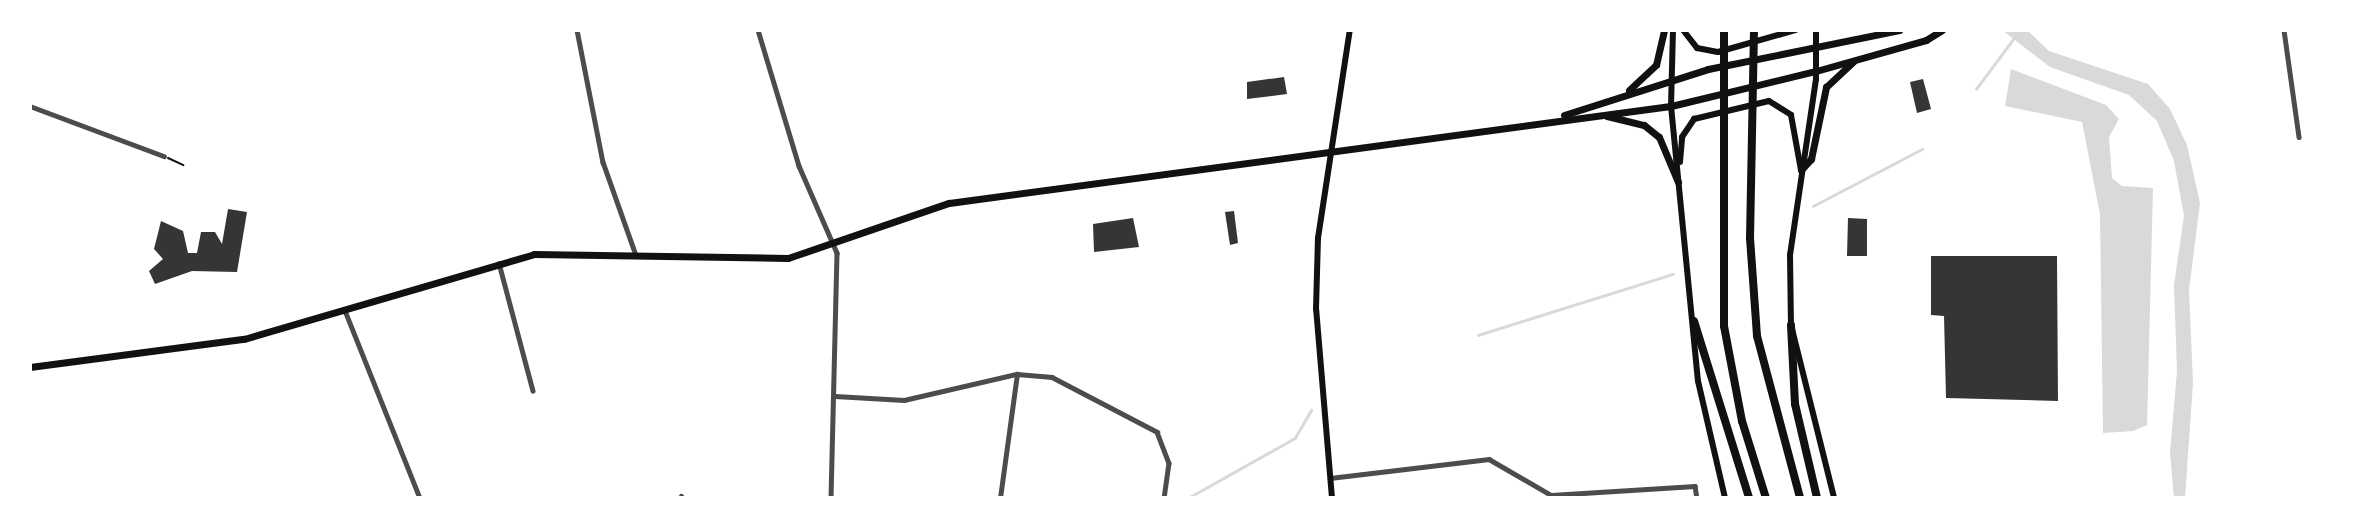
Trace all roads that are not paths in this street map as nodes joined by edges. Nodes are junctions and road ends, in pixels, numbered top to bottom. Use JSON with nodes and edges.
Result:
{"nodes":[{"id":1,"x":577,"y":30,"type":"edge"},
{"id":2,"x":758,"y":30,"type":"edge"},
{"id":3,"x":1350,"y":30,"type":"edge"},
{"id":4,"x":1664,"y":30,"type":"edge"},
{"id":5,"x":1673,"y":30,"type":"edge"},
{"id":6,"x":1683,"y":30,"type":"edge"},
{"id":7,"x":1724,"y":30,"type":"edge"},
{"id":8,"x":1754,"y":30,"type":"edge"},
{"id":9,"x":1796,"y":30,"type":"edge"},
{"id":10,"x":1816,"y":30,"type":"edge"},
{"id":11,"x":1865,"y":30,"type":"edge"},
{"id":12,"x":1899,"y":30,"type":"edge"},
{"id":13,"x":1942,"y":30,"type":"edge"},
{"id":14,"x":2284,"y":30,"type":"edge"},
{"id":15,"x":1875,"y":35,"type":"junction"},
{"id":16,"x":1816,"y":48,"type":"junction"},
{"id":17,"x":1859,"y":57,"type":"junction"},
{"id":18,"x":1816,"y":71,"type":"junction"},
{"id":19,"x":1670,"y":79,"type":"junction"},
{"id":20,"x":1629,"y":90,"type":"junction"},
{"id":21,"x":30,"y":106,"type":"edge"},
{"id":22,"x":1671,"y":106,"type":"junction"},
{"id":23,"x":1603,"y":114,"type":"junction"},
{"id":24,"x":1556,"y":118,"type":"junction"},
{"id":25,"x":2299,"y":137,"type":"dead end"},
{"id":26,"x":1331,"y":155,"type":"junction"},
{"id":27,"x":164,"y":156,"type":"road end"},
{"id":28,"x":1801,"y":170,"type":"junction"},
{"id":29,"x":1678,"y":182,"type":"junction"},
{"id":30,"x":835,"y":247,"type":"junction"},
{"id":31,"x":636,"y":256,"type":"junction"},
{"id":32,"x":498,"y":262,"type":"junction"},
{"id":33,"x":346,"y":313,"type":"junction"},
{"id":34,"x":1694,"y":321,"type":"junction"},
{"id":35,"x":1791,"y":325,"type":"junction"},
{"id":36,"x":30,"y":367,"type":"edge"},
{"id":37,"x":1017,"y":373,"type":"junction"},
{"id":38,"x":533,"y":391,"type":"dead end"},
{"id":39,"x":835,"y":396,"type":"junction"},
{"id":40,"x":1330,"y":478,"type":"junction"},
{"id":41,"x":420,"y":498,"type":"edge"},
{"id":42,"x":831,"y":498,"type":"edge"},
{"id":43,"x":1000,"y":498,"type":"edge"},
{"id":44,"x":1164,"y":498,"type":"edge"},
{"id":45,"x":1332,"y":498,"type":"edge"},
{"id":46,"x":1697,"y":498,"type":"edge"},
{"id":47,"x":1725,"y":498,"type":"edge"},
{"id":48,"x":1749,"y":498,"type":"edge"},
{"id":49,"x":1766,"y":498,"type":"edge"},
{"id":50,"x":1800,"y":498,"type":"edge"},
{"id":51,"x":1817,"y":498,"type":"edge"},
{"id":52,"x":1834,"y":498,"type":"edge"}],
"edges":[{"from":1,"to":31,"type":"street"},
{"from":2,"to":30,"type":"street"},
{"from":3,"to":26,"type":"main road"},
{"from":4,"to":20,"type":"main road"},
{"from":5,"to":19,"type":"main road"},
{"from":6,"to":9,"type":"main road"},
{"from":7,"to":49,"type":"highway"},
{"from":8,"to":50,"type":"highway"},
{"from":10,"to":16,"type":"main road"},
{"from":11,"to":15,"type":"main road"},
{"from":12,"to":15,"type":"main road"},
{"from":13,"to":17,"type":"main road"},
{"from":14,"to":25,"type":"street"},
{"from":15,"to":16,"type":"main road"},
{"from":16,"to":18,"type":"main road"},
{"from":16,"to":19,"type":"main road"},
{"from":17,"to":18,"type":"main road"},
{"from":17,"to":28,"type":"main road"},
{"from":18,"to":22,"type":"main road"},
{"from":18,"to":28,"type":"main road"},
{"from":19,"to":20,"type":"main road"},
{"from":19,"to":22,"type":"main road"},
{"from":20,"to":24,"type":"main road"},
{"from":21,"to":27,"type":"street"},
{"from":22,"to":23,"type":"main road"},
{"from":22,"to":29,"type":"main road"},
{"from":23,"to":24,"type":"main road"},
{"from":23,"to":29,"type":"main road"},
{"from":24,"to":26,"type":"main road"},
{"from":26,"to":30,"type":"main road"},
{"from":26,"to":40,"type":"main road"},
{"from":28,"to":29,"type":"main road"},
{"from":28,"to":35,"type":"main road"},
{"from":29,"to":34,"type":"main road"},
{"from":30,"to":31,"type":"main road"},
{"from":30,"to":39,"type":"street"},
{"from":31,"to":32,"type":"main road"},
{"from":32,"to":33,"type":"main road"},
{"from":32,"to":38,"type":"street"},
{"from":33,"to":36,"type":"main road"},
{"from":33,"to":41,"type":"street"},
{"from":34,"to":47,"type":"main road"},
{"from":34,"to":48,"type":"highway"},
{"from":35,"to":51,"type":"highway"},
{"from":35,"to":52,"type":"main road"},
{"from":37,"to":39,"type":"street"},
{"from":37,"to":43,"type":"street"},
{"from":37,"to":44,"type":"street"},
{"from":39,"to":42,"type":"street"},
{"from":40,"to":45,"type":"main road"},
{"from":40,"to":46,"type":"street"}]}
